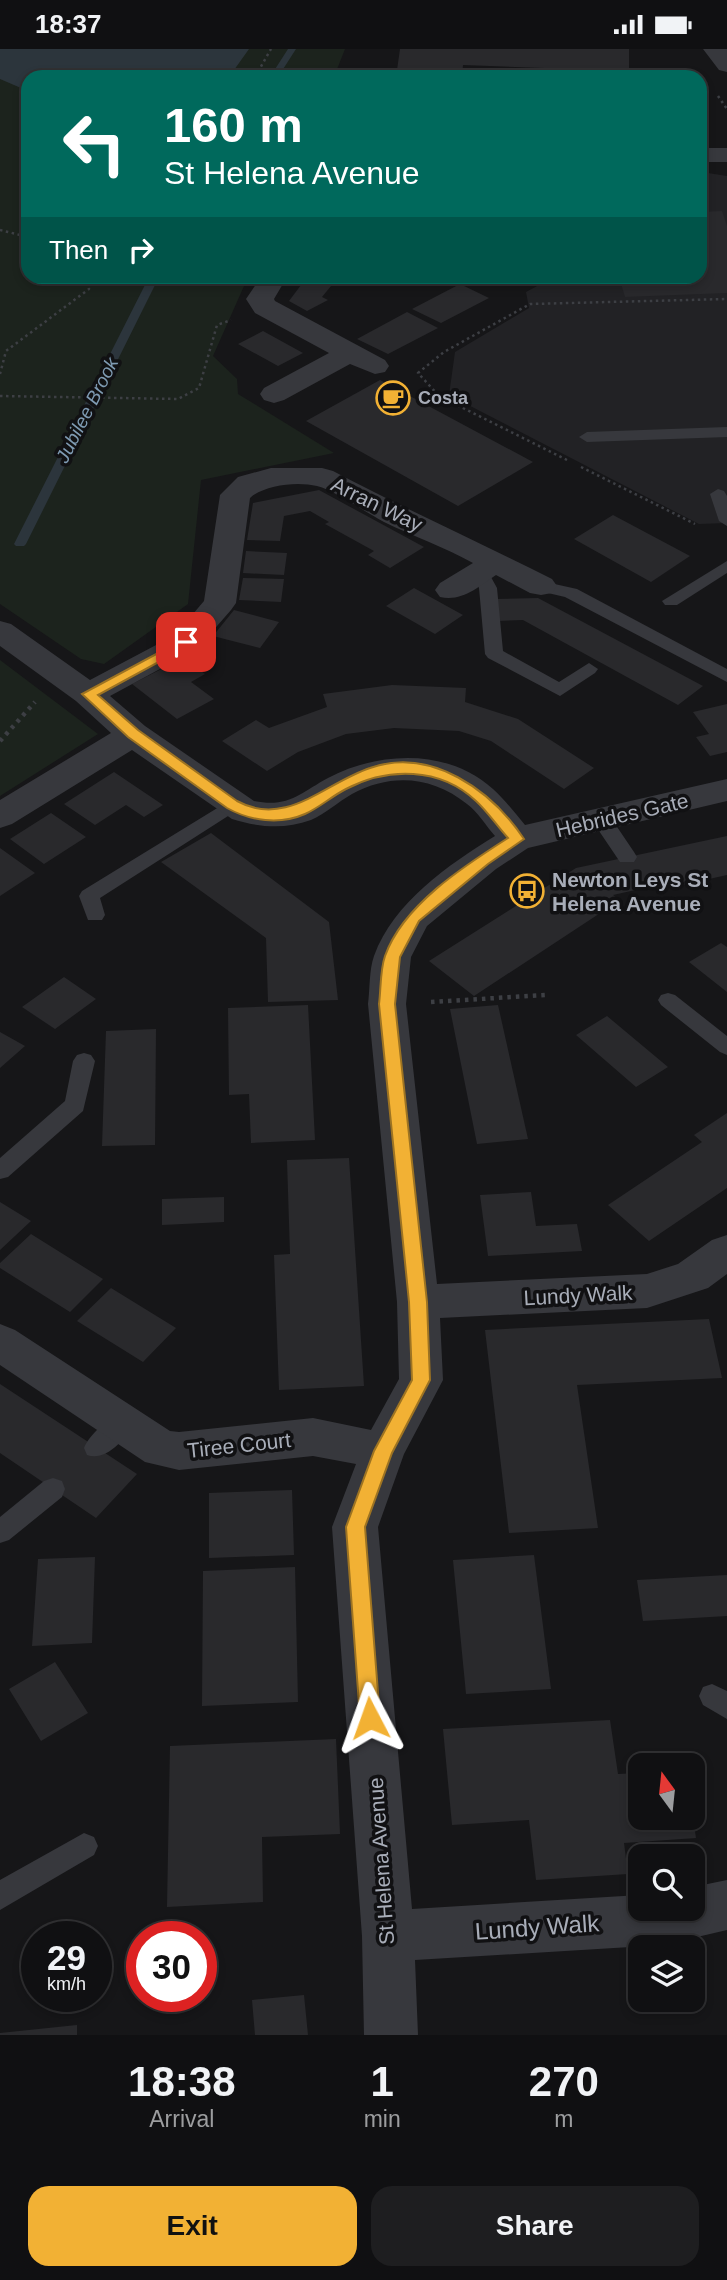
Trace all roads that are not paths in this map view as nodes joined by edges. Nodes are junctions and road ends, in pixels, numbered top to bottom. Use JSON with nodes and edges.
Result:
{"nodes":[{"id":1,"x":715,"y":49,"type":"edge"},
{"id":2,"x":727,"y":65,"type":"edge"},
{"id":3,"x":707,"y":155,"type":"edge"},
{"id":4,"x":727,"y":155,"type":"edge"},
{"id":5,"x":270,"y":284,"type":"edge"},
{"id":6,"x":348,"y":353,"type":"junction"},
{"id":7,"x":375,"y":366,"type":"dead end"},
{"id":8,"x":274,"y":394,"type":"dead end"},
{"id":9,"x":727,"y":432,"type":"edge"},
{"id":10,"x":587,"y":437,"type":"dead end"},
{"id":11,"x":718,"y":494,"type":"dead end"},
{"id":12,"x":727,"y":521,"type":"edge"},
{"id":13,"x":727,"y":566,"type":"edge"},
{"id":14,"x":487,"y":567,"type":"junction"},
{"id":15,"x":541,"y":586,"type":"joint"},
{"id":16,"x":451,"y":590,"type":"dead end"},
{"id":17,"x":671,"y":601,"type":"dead end"},
{"id":18,"x":0,"y":631,"type":"edge"},
{"id":19,"x":589,"y":669,"type":"dead end"},
{"id":20,"x":727,"y":676,"type":"edge"},
{"id":21,"x":78,"y":687,"type":"junction"},
{"id":22,"x":133,"y":734,"type":"junction"},
{"id":23,"x":727,"y":790,"type":"edge"},
{"id":24,"x":232,"y":805,"type":"junction"},
{"id":25,"x":0,"y":816,"type":"edge"},
{"id":26,"x":602,"y":820,"type":"junction"},
{"id":27,"x":517,"y":839,"type":"junction"},
{"id":28,"x":627,"y":857,"type":"dead end"},
{"id":29,"x":94,"y":915,"type":"dead end"},
{"id":30,"x":668,"y":1000,"type":"dead end"},
{"id":31,"x":727,"y":1047,"type":"edge"},
{"id":32,"x":83,"y":1061,"type":"dead end"},
{"id":33,"x":0,"y":1171,"type":"edge"},
{"id":34,"x":727,"y":1252,"type":"edge"},
{"id":35,"x":418,"y":1302,"type":"junction"},
{"id":36,"x":0,"y":1342,"type":"edge"},
{"id":37,"x":383,"y":1451,"type":"junction"},
{"id":38,"x":52,"y":1489,"type":"dead end"},
{"id":39,"x":0,"y":1532,"type":"edge"},
{"id":40,"x":84,"y":1846,"type":"dead end"},
{"id":41,"x":0,"y":1896,"type":"edge"},
{"id":42,"x":727,"y":1905,"type":"edge"},
{"id":43,"x":388,"y":1936,"type":"junction"},
{"id":44,"x":391,"y":2035,"type":"edge"}],
"edges":[{"from":1,"to":2,"type":"street"},
{"from":3,"to":4,"type":"street"},
{"from":5,"to":6,"type":"street"},
{"from":6,"to":7,"type":"street"},
{"from":6,"to":8,"type":"street"},
{"from":9,"to":10,"type":"lane"},
{"from":11,"to":12,"type":"lane"},
{"from":13,"to":17,"type":"lane"},
{"from":14,"to":15,"type":"street","name":"Arran Way"},
{"from":14,"to":16,"type":"street"},
{"from":14,"to":19,"type":"lane"},
{"from":14,"to":21,"type":"street","name":"Arran Way"},
{"from":15,"to":20,"type":"lane","name":"Arran Way"},
{"from":18,"to":21,"type":"street"},
{"from":21,"to":22,"type":"street"},
{"from":22,"to":24,"type":"street"},
{"from":22,"to":25,"type":"street"},
{"from":23,"to":26,"type":"street","name":"Hebrides Gate"},
{"from":24,"to":27,"type":"street"},
{"from":24,"to":29,"type":"lane"},
{"from":26,"to":27,"type":"street","name":"Hebrides Gate"},
{"from":26,"to":28,"type":"lane"},
{"from":27,"to":35,"type":"street","name":"St Helena Avenue"},
{"from":30,"to":31,"type":"lane"},
{"from":32,"to":33,"type":"lane"},
{"from":34,"to":35,"type":"street","name":"Lundy Walk"},
{"from":35,"to":37,"type":"street","name":"St Helena Avenue"},
{"from":36,"to":37,"type":"street","name":"Tiree Court"},
{"from":37,"to":43,"type":"street","name":"St Helena Avenue"},
{"from":38,"to":39,"type":"lane"},
{"from":40,"to":41,"type":"lane"},
{"from":42,"to":43,"type":"street","name":"Lundy Walk"},
{"from":43,"to":44,"type":"street","name":"St Helena Avenue"}]}
